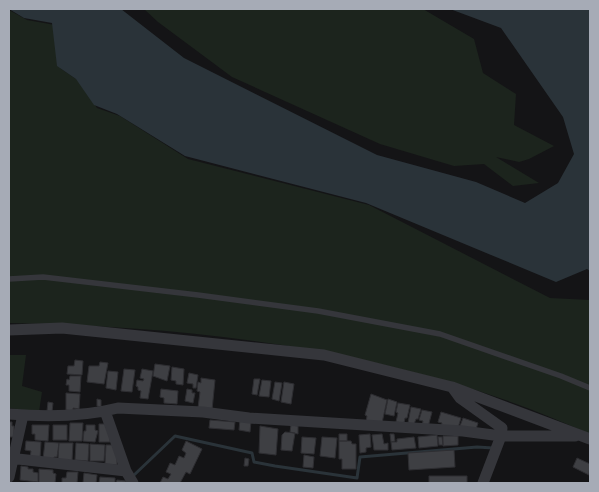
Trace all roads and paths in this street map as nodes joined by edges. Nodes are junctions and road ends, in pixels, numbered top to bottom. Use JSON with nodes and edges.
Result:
{"nodes":[{"id":1,"x":9,"y":279,"type":"edge"},
{"id":2,"x":9,"y":330,"type":"edge"},
{"id":3,"x":452,"y":387,"type":"junction"},
{"id":4,"x":590,"y":388,"type":"edge"},
{"id":5,"x":105,"y":411,"type":"junction"},
{"id":6,"x":9,"y":414,"type":"edge"},
{"id":7,"x":23,"y":416,"type":"junction"},
{"id":8,"x":501,"y":436,"type":"junction"},
{"id":9,"x":587,"y":438,"type":"edge"},
{"id":10,"x":11,"y":459,"type":"edge"},
{"id":11,"x":126,"y":471,"type":"junction"},
{"id":12,"x":9,"y":477,"type":"edge"},
{"id":13,"x":132,"y":483,"type":"edge"},
{"id":14,"x":483,"y":483,"type":"edge"}],
"edges":[{"from":1,"to":4,"type":"lane"},
{"from":2,"to":3,"type":"street"},
{"from":3,"to":8,"type":"street"},
{"from":3,"to":9,"type":"street"},
{"from":5,"to":7,"type":"street"},
{"from":5,"to":8,"type":"street"},
{"from":5,"to":11,"type":"street"},
{"from":6,"to":7,"type":"street"},
{"from":7,"to":10,"type":"street"},
{"from":8,"to":9,"type":"street"},
{"from":8,"to":14,"type":"street"},
{"from":10,"to":11,"type":"street"},
{"from":10,"to":12,"type":"street"},
{"from":11,"to":13,"type":"street"}]}
